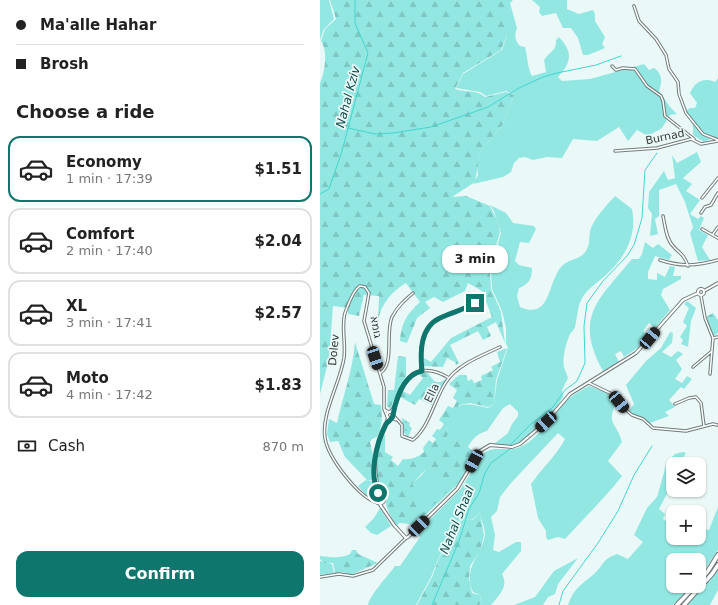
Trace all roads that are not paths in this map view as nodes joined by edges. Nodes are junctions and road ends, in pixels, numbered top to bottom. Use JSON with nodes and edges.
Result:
{"nodes":[{"id":1,"x":634,"y":6,"type":"dead end"},
{"id":2,"x":612,"y":66,"type":"dead end"},
{"id":3,"x":694,"y":139,"type":"junction"},
{"id":4,"x":718,"y":141,"type":"edge"},
{"id":5,"x":615,"y":151,"type":"dead end"},
{"id":6,"x":718,"y":178,"type":"edge"},
{"id":7,"x":718,"y":193,"type":"edge"},
{"id":8,"x":702,"y":198,"type":"dead end"},
{"id":9,"x":701,"y":213,"type":"dead end"},
{"id":10,"x":662,"y":216,"type":"dead end"},
{"id":11,"x":718,"y":227,"type":"edge"},
{"id":12,"x":702,"y":229,"type":"dead end"},
{"id":13,"x":713,"y":234,"type":"junction"},
{"id":14,"x":718,"y":238,"type":"edge"},
{"id":15,"x":660,"y":260,"type":"dead end"},
{"id":16,"x":718,"y":260,"type":"edge"},
{"id":17,"x":688,"y":266,"type":"junction"},
{"id":18,"x":718,"y":282,"type":"edge"},
{"id":19,"x":363,"y":286,"type":"joint"},
{"id":20,"x":704,"y":291,"type":"junction"},
{"id":21,"x":413,"y":293,"type":"dead end"},
{"id":22,"x":698,"y":293,"type":"junction"},
{"id":23,"x":701,"y":296,"type":"junction"},
{"id":24,"x":482,"y":297,"type":"dead end"},
{"id":25,"x":718,"y":337,"type":"edge"},
{"id":26,"x":713,"y":338,"type":"junction"},
{"id":27,"x":500,"y":347,"type":"dead end"},
{"id":28,"x":712,"y":351,"type":"junction"},
{"id":29,"x":693,"y":367,"type":"dead end"},
{"id":30,"x":422,"y":371,"type":"junction"},
{"id":31,"x":380,"y":373,"type":"junction"},
{"id":32,"x":710,"y":374,"type":"dead end"},
{"id":33,"x":449,"y":378,"type":"junction"},
{"id":34,"x":589,"y":383,"type":"junction"},
{"id":35,"x":675,"y":404,"type":"dead end"},
{"id":36,"x":394,"y":407,"type":"junction"},
{"id":37,"x":384,"y":409,"type":"junction"},
{"id":38,"x":390,"y":412,"type":"junction"},
{"id":39,"x":392,"y":416,"type":"junction"},
{"id":40,"x":387,"y":417,"type":"junction"},
{"id":41,"x":386,"y":425,"type":"junction"},
{"id":42,"x":718,"y":425,"type":"edge"},
{"id":43,"x":704,"y":426,"type":"junction"},
{"id":44,"x":377,"y":490,"type":"junction"},
{"id":45,"x":382,"y":495,"type":"junction"},
{"id":46,"x":377,"y":497,"type":"junction"},
{"id":47,"x":370,"y":500,"type":"junction"},
{"id":48,"x":384,"y":502,"type":"junction"},
{"id":49,"x":378,"y":503,"type":"junction"},
{"id":50,"x":384,"y":509,"type":"junction"},
{"id":51,"x":406,"y":538,"type":"junction"},
{"id":52,"x":718,"y":554,"type":"edge"},
{"id":53,"x":718,"y":565,"type":"edge"},
{"id":54,"x":706,"y":573,"type":"edge"},
{"id":55,"x":320,"y":577,"type":"edge"},
{"id":56,"x":688,"y":593,"type":"edge"},
{"id":57,"x":677,"y":605,"type":"edge"},
{"id":58,"x":684,"y":605,"type":"edge"}],
"edges":[{"from":1,"to":4,"type":"street"},
{"from":2,"to":3,"type":"street"},
{"from":3,"to":4,"type":"street","name":"Burnad"},
{"from":3,"to":5,"type":"street","name":"Burnad"},
{"from":6,"to":8,"type":"street"},
{"from":7,"to":9,"type":"street"},
{"from":10,"to":17,"type":"street"},
{"from":11,"to":13,"type":"street"},
{"from":12,"to":13,"type":"street"},
{"from":13,"to":14,"type":"street"},
{"from":15,"to":17,"type":"street"},
{"from":16,"to":17,"type":"street"},
{"from":18,"to":20,"type":"main road"},
{"from":19,"to":31,"type":"street","name":"גומא"},
{"from":19,"to":47,"type":"street","name":"Dolev"},
{"from":20,"to":22,"type":"main road"},
{"from":20,"to":23,"type":"main road"},
{"from":21,"to":31,"type":"street"},
{"from":22,"to":23,"type":"main road"},
{"from":22,"to":34,"type":"main road"},
{"from":23,"to":26,"type":"street"},
{"from":24,"to":30,"type":"street"},
{"from":25,"to":26,"type":"street"},
{"from":26,"to":28,"type":"street"},
{"from":27,"to":33,"type":"street","name":"Ella"},
{"from":28,"to":29,"type":"street"},
{"from":28,"to":32,"type":"street"},
{"from":30,"to":33,"type":"street"},
{"from":30,"to":36,"type":"street"},
{"from":31,"to":37,"type":"street","name":"גומא"},
{"from":33,"to":39,"type":"street","name":"Ella"},
{"from":34,"to":43,"type":"street"},
{"from":34,"to":51,"type":"main road"},
{"from":35,"to":43,"type":"street"},
{"from":36,"to":38,"type":"street"},
{"from":36,"to":39,"type":"street"},
{"from":37,"to":38,"type":"street"},
{"from":37,"to":40,"type":"street"},
{"from":38,"to":39,"type":"main road"},
{"from":38,"to":40,"type":"main road"},
{"from":39,"to":40,"type":"main road"},
{"from":39,"to":41,"type":"main road"},
{"from":40,"to":41,"type":"main road"},
{"from":41,"to":44,"type":"main road"},
{"from":42,"to":43,"type":"street"},
{"from":44,"to":45,"type":"main road"},
{"from":44,"to":46,"type":"main road"},
{"from":45,"to":46,"type":"main road"},
{"from":45,"to":48,"type":"main road"},
{"from":46,"to":47,"type":"street"},
{"from":46,"to":49,"type":"main road"},
{"from":47,"to":49,"type":"street"},
{"from":48,"to":49,"type":"main road"},
{"from":48,"to":50,"type":"main road"},
{"from":49,"to":50,"type":"main road"},
{"from":50,"to":51,"type":"main road"},
{"from":51,"to":55,"type":"street"},
{"from":52,"to":54,"type":"highway"},
{"from":53,"to":58,"type":"highway"},
{"from":56,"to":57,"type":"highway"}]}
